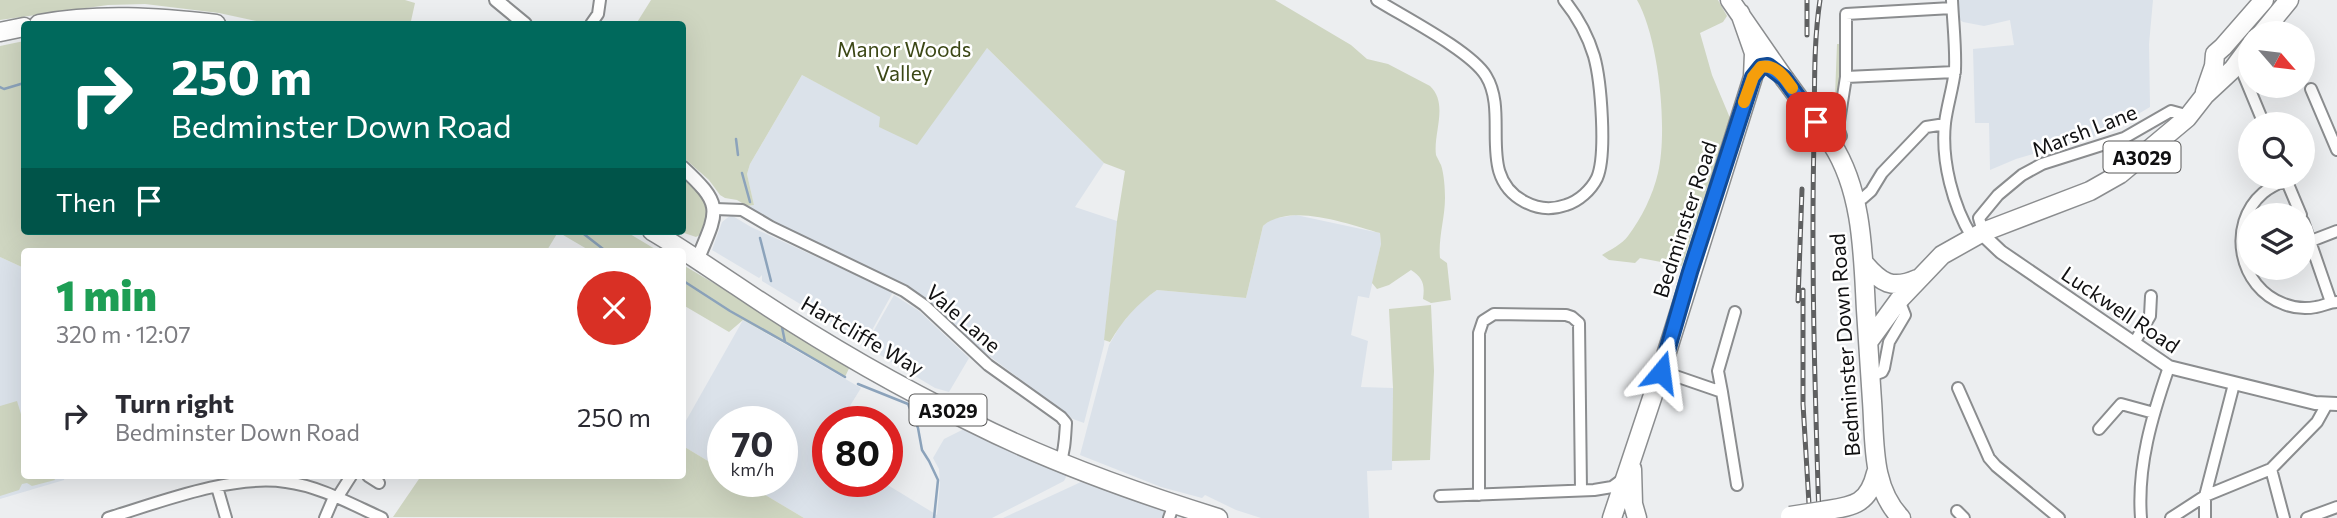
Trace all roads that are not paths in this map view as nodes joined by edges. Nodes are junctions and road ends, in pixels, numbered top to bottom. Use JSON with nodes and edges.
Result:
{"nodes":[{"id":1,"x":495,"y":0,"type":"edge"},
{"id":2,"x":600,"y":0,"type":"edge"},
{"id":3,"x":1377,"y":0,"type":"edge"},
{"id":4,"x":1564,"y":0,"type":"edge"},
{"id":5,"x":2264,"y":0,"type":"edge"},
{"id":6,"x":2289,"y":0,"type":"edge"},
{"id":7,"x":1733,"y":3,"type":"edge"},
{"id":8,"x":1952,"y":4,"type":"edge"},
{"id":9,"x":57,"y":21,"type":"edge"},
{"id":10,"x":181,"y":21,"type":"edge"},
{"id":11,"x":521,"y":21,"type":"edge"},
{"id":12,"x":593,"y":21,"type":"edge"},
{"id":13,"x":2272,"y":21,"type":"edge"},
{"id":14,"x":21,"y":28,"type":"edge"},
{"id":15,"x":0,"y":32,"type":"edge"},
{"id":16,"x":2238,"y":57,"type":"edge"},
{"id":17,"x":2228,"y":66,"type":"junction"},
{"id":18,"x":1955,"y":72,"type":"junction"},
{"id":19,"x":1753,"y":77,"type":"junction"},
{"id":20,"x":1846,"y":77,"type":"junction"},
{"id":21,"x":1784,"y":78,"type":"junction"},
{"id":22,"x":2315,"y":98,"type":"edge"},
{"id":23,"x":2259,"y":112,"type":"edge"},
{"id":24,"x":2187,"y":118,"type":"junction"},
{"id":25,"x":1945,"y":124,"type":"junction"},
{"id":26,"x":1836,"y":140,"type":"junction"},
{"id":27,"x":2337,"y":150,"type":"edge"},
{"id":28,"x":686,"y":171,"type":"edge"},
{"id":29,"x":2269,"y":189,"type":"edge"},
{"id":30,"x":1854,"y":202,"type":"junction"},
{"id":31,"x":715,"y":209,"type":"junction"},
{"id":32,"x":2337,"y":231,"type":"edge"},
{"id":33,"x":1978,"y":234,"type":"junction"},
{"id":34,"x":659,"y":235,"type":"edge"},
{"id":35,"x":2315,"y":239,"type":"edge"},
{"id":36,"x":681,"y":248,"type":"edge"},
{"id":37,"x":686,"y":251,"type":"edge"},
{"id":38,"x":2315,"y":252,"type":"edge"},
{"id":39,"x":698,"y":258,"type":"junction"},
{"id":40,"x":1864,"y":263,"type":"junction"},
{"id":41,"x":1920,"y":278,"type":"junction"},
{"id":42,"x":2151,"y":296,"type":"dead end"},
{"id":43,"x":1899,"y":300,"type":"junction"},
{"id":44,"x":2334,"y":302,"type":"edge"},
{"id":45,"x":1735,"y":312,"type":"dead end"},
{"id":46,"x":1870,"y":341,"type":"junction"},
{"id":47,"x":2134,"y":343,"type":"junction"},
{"id":48,"x":2169,"y":367,"type":"junction"},
{"id":49,"x":1661,"y":372,"type":"junction"},
{"id":50,"x":1871,"y":376,"type":"junction"},
{"id":51,"x":2234,"y":384,"type":"junction"},
{"id":52,"x":1958,"y":388,"type":"dead end"},
{"id":53,"x":1722,"y":392,"type":"junction"},
{"id":54,"x":2332,"y":404,"type":"edge"},
{"id":55,"x":2154,"y":413,"type":"junction"},
{"id":56,"x":2099,"y":429,"type":"dead end"},
{"id":57,"x":1632,"y":455,"type":"junction"},
{"id":58,"x":1060,"y":463,"type":"junction"},
{"id":59,"x":2271,"y":469,"type":"junction"},
{"id":60,"x":1876,"y":473,"type":"junction"},
{"id":61,"x":349,"y":479,"type":"edge"},
{"id":62,"x":373,"y":479,"type":"edge"},
{"id":63,"x":1623,"y":479,"type":"junction"},
{"id":64,"x":379,"y":483,"type":"dead end"},
{"id":65,"x":1737,"y":485,"type":"dead end"},
{"id":66,"x":217,"y":487,"type":"junction"},
{"id":67,"x":1581,"y":490,"type":"junction"},
{"id":68,"x":1594,"y":490,"type":"junction"},
{"id":69,"x":1479,"y":495,"type":"junction"},
{"id":70,"x":1440,"y":496,"type":"dead end"},
{"id":71,"x":2205,"y":496,"type":"junction"},
{"id":72,"x":336,"y":497,"type":"junction"},
{"id":73,"x":2337,"y":507,"type":"edge"},
{"id":74,"x":1855,"y":508,"type":"edge"},
{"id":75,"x":1614,"y":509,"type":"edge"},
{"id":76,"x":1172,"y":511,"type":"edge"},
{"id":77,"x":137,"y":514,"type":"edge"},
{"id":78,"x":1635,"y":515,"type":"edge"},
{"id":79,"x":1898,"y":515,"type":"edge"},
{"id":80,"x":1785,"y":517,"type":"edge"},
{"id":81,"x":107,"y":518,"type":"edge"},
{"id":82,"x":226,"y":518,"type":"edge"},
{"id":83,"x":325,"y":518,"type":"edge"},
{"id":84,"x":382,"y":518,"type":"edge"},
{"id":85,"x":1218,"y":518,"type":"edge"},
{"id":86,"x":2059,"y":518,"type":"edge"},
{"id":87,"x":2141,"y":518,"type":"edge"},
{"id":88,"x":2171,"y":518,"type":"edge"},
{"id":89,"x":2205,"y":518,"type":"edge"},
{"id":90,"x":2284,"y":518,"type":"edge"},
{"id":91,"x":2307,"y":518,"type":"edge"}],
"edges":[{"from":1,"to":11,"type":"street"},
{"from":2,"to":12,"type":"street"},
{"from":3,"to":4,"type":"street"},
{"from":5,"to":17,"type":"highway"},
{"from":6,"to":13,"type":"highway"},
{"from":7,"to":19,"type":"highway","name":"Bedminster Road"},
{"from":7,"to":21,"type":"highway","name":"Bedminster Down Road"},
{"from":8,"to":18,"type":"street"},
{"from":8,"to":20,"type":"street"},
{"from":9,"to":10,"type":"highway"},
{"from":14,"to":15,"type":"highway"},
{"from":16,"to":17,"type":"highway","number":"A3029"},
{"from":17,"to":23,"type":"street"},
{"from":17,"to":24,"type":"highway","number":"A3029"},
{"from":18,"to":20,"type":"street"},
{"from":18,"to":25,"type":"street"},
{"from":19,"to":21,"type":"highway"},
{"from":19,"to":49,"type":"highway","name":"Bedminster Road"},
{"from":20,"to":26,"type":"street"},
{"from":21,"to":26,"type":"highway","name":"Bedminster Down Road","bridge":true},
{"from":22,"to":27,"type":"street"},
{"from":24,"to":33,"type":"highway","number":"A3029"},
{"from":24,"to":33,"type":"street","name":"Marsh Lane"},
{"from":25,"to":30,"type":"street"},
{"from":25,"to":33,"type":"street"},
{"from":26,"to":30,"type":"highway","name":"Bedminster Down Road"},
{"from":28,"to":31,"type":"street"},
{"from":29,"to":44,"type":"street"},
{"from":30,"to":40,"type":"highway","name":"Bedminster Down Road"},
{"from":31,"to":39,"type":"street"},
{"from":31,"to":58,"type":"street","name":"Vale Lane"},
{"from":32,"to":35,"type":"street"},
{"from":33,"to":41,"type":"highway","number":"A3029"},
{"from":33,"to":47,"type":"street","name":"Luckwell Road"},
{"from":34,"to":36,"type":"highway","name":"Hartcliffe Way","number":"A3029"},
{"from":37,"to":39,"type":"highway","name":"Hartcliffe Way","number":"A3029"},
{"from":38,"to":44,"type":"street"},
{"from":39,"to":58,"type":"highway","name":"Hartcliffe Way","number":"A3029"},
{"from":40,"to":41,"type":"highway"},
{"from":40,"to":46,"type":"highway","name":"Bedminster Down Road"},
{"from":41,"to":43,"type":"highway","number":"A3029"},
{"from":42,"to":47,"type":"street"},
{"from":43,"to":46,"type":"highway","number":"A3029"},
{"from":43,"to":50,"type":"street"},
{"from":45,"to":53,"type":"street"},
{"from":46,"to":50,"type":"highway","name":"Bedminster Down Road"},
{"from":47,"to":48,"type":"street","name":"Luckwell Road"},
{"from":48,"to":51,"type":"street","name":"Luckwell Road"},
{"from":48,"to":55,"type":"street"},
{"from":49,"to":53,"type":"street"},
{"from":49,"to":57,"type":"highway","name":"Bedminster Road"},
{"from":50,"to":60,"type":"highway","name":"Bedminster Down Road"},
{"from":51,"to":54,"type":"street","name":"Luckwell Road"},
{"from":51,"to":71,"type":"street"},
{"from":52,"to":86,"type":"street"},
{"from":53,"to":65,"type":"street"},
{"from":54,"to":59,"type":"street"},
{"from":55,"to":56,"type":"street"},
{"from":55,"to":87,"type":"street"},
{"from":57,"to":63,"type":"highway","name":"Bedminster Road"},
{"from":57,"to":78,"type":"highway"},
{"from":58,"to":76,"type":"highway","name":"Hartcliffe Way","number":"A3029"},
{"from":59,"to":71,"type":"street"},
{"from":59,"to":90,"type":"street"},
{"from":60,"to":74,"type":"highway"},
{"from":60,"to":79,"type":"highway"},
{"from":61,"to":72,"type":"street"},
{"from":62,"to":64,"type":"street"},
{"from":63,"to":68,"type":"street"},
{"from":63,"to":75,"type":"highway","name":"Bedminster Road"},
{"from":66,"to":72,"type":"street"},
{"from":66,"to":77,"type":"street"},
{"from":66,"to":82,"type":"street"},
{"from":67,"to":68,"type":"street"},
{"from":67,"to":69,"type":"street"},
{"from":67,"to":69,"type":"street"},
{"from":68,"to":75,"type":"street"},
{"from":69,"to":70,"type":"street"},
{"from":71,"to":88,"type":"street"},
{"from":71,"to":89,"type":"street"},
{"from":72,"to":83,"type":"street"},
{"from":72,"to":84,"type":"street"},
{"from":73,"to":91,"type":"street"},
{"from":74,"to":79,"type":"highway"},
{"from":74,"to":80,"type":"highway","bridge":true},
{"from":75,"to":78,"type":"highway"},
{"from":76,"to":85,"type":"highway","name":"Hartcliffe Way","number":"A3029"},
{"from":77,"to":81,"type":"street"}]}
